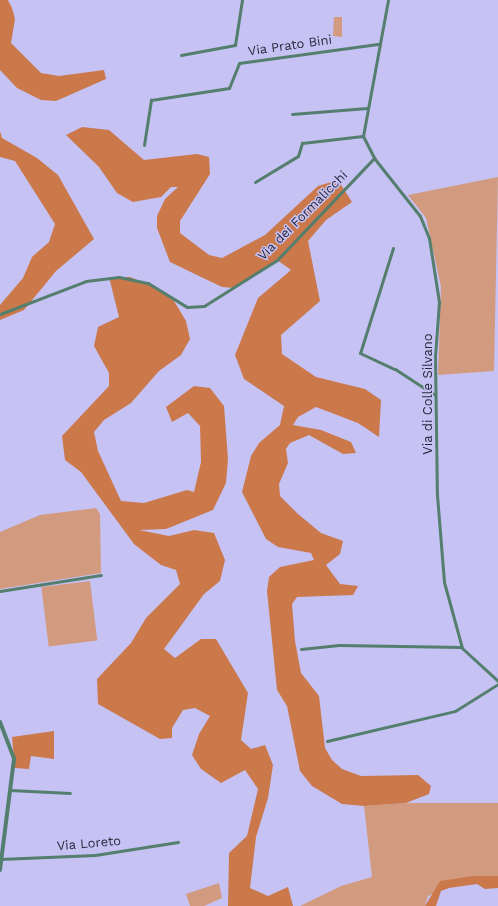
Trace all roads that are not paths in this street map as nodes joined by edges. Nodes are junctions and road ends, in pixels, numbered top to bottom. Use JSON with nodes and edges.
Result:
{"nodes":[{"id":1,"x":242,"y":0,"type":"edge"},
{"id":2,"x":388,"y":0,"type":"edge"},
{"id":3,"x":378,"y":44,"type":"junction"},
{"id":4,"x":181,"y":55,"type":"dead end"},
{"id":5,"x":367,"y":108,"type":"junction"},
{"id":6,"x":292,"y":114,"type":"dead end"},
{"id":7,"x":363,"y":136,"type":"junction"},
{"id":8,"x":144,"y":145,"type":"dead end"},
{"id":9,"x":374,"y":158,"type":"junction"},
{"id":10,"x":255,"y":182,"type":"dead end"},
{"id":11,"x":393,"y":248,"type":"dead end"},
{"id":12,"x":0,"y":314,"type":"edge"},
{"id":13,"x":435,"y":395,"type":"junction"},
{"id":14,"x":101,"y":575,"type":"dead end"},
{"id":15,"x":0,"y":591,"type":"edge"},
{"id":16,"x":461,"y":647,"type":"junction"},
{"id":17,"x":300,"y":649,"type":"dead end"},
{"id":18,"x":498,"y":682,"type":"edge"},
{"id":19,"x":0,"y":722,"type":"edge"},
{"id":20,"x":327,"y":741,"type":"dead end"},
{"id":21,"x":10,"y":790,"type":"junction"},
{"id":22,"x":70,"y":793,"type":"dead end"},
{"id":23,"x":178,"y":842,"type":"dead end"},
{"id":24,"x":0,"y":859,"type":"edge"},
{"id":25,"x":0,"y":870,"type":"edge"}],
"edges":[{"from":1,"to":4,"type":"street","name":"Via Prato Bini"},
{"from":2,"to":3,"type":"street"},
{"from":3,"to":5,"type":"street"},
{"from":3,"to":8,"type":"street","name":"Via Prato Bini"},
{"from":5,"to":6,"type":"street"},
{"from":5,"to":7,"type":"street"},
{"from":7,"to":9,"type":"street"},
{"from":7,"to":10,"type":"street"},
{"from":9,"to":12,"type":"street","name":"Via dei Formalicchi"},
{"from":9,"to":13,"type":"street","name":"Via di Colle Silvano"},
{"from":11,"to":13,"type":"street"},
{"from":13,"to":16,"type":"street","name":"Via di Colle Silvano"},
{"from":14,"to":15,"type":"street"},
{"from":16,"to":17,"type":"street"},
{"from":16,"to":18,"type":"street"},
{"from":18,"to":20,"type":"street"},
{"from":19,"to":21,"type":"street"},
{"from":21,"to":22,"type":"street"},
{"from":21,"to":24,"type":"street"},
{"from":23,"to":24,"type":"street","name":"Via Loreto"},
{"from":24,"to":25,"type":"street"}]}
